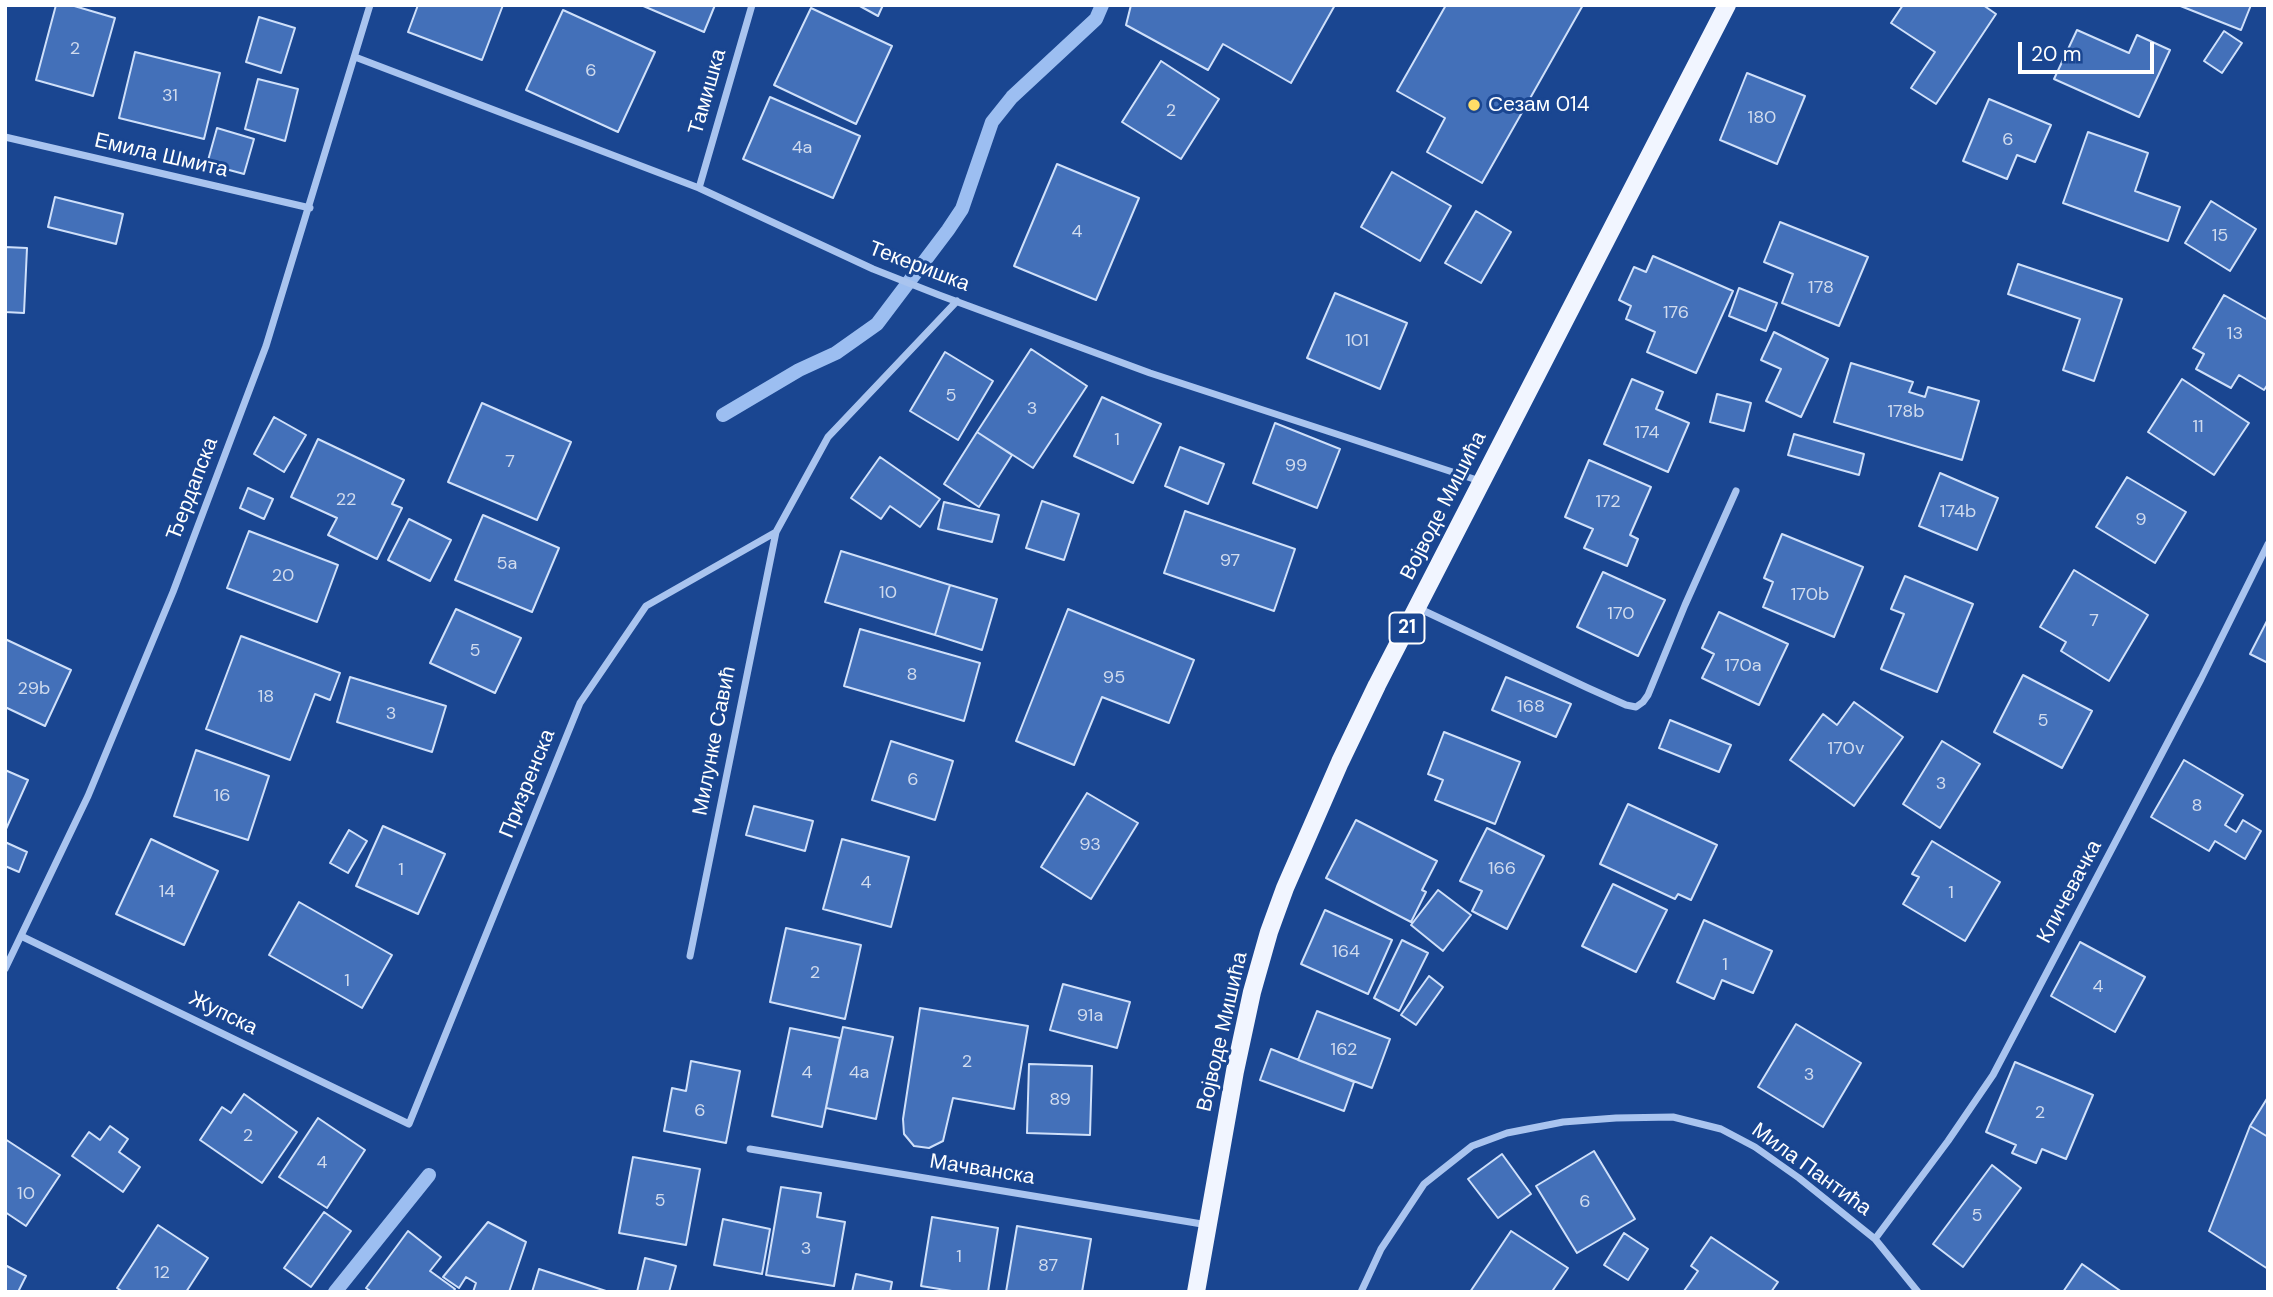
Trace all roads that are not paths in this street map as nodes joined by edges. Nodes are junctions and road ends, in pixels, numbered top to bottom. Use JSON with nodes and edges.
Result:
{"nodes":[{"id":1,"x":370,"y":5,"type":"edge"},
{"id":2,"x":752,"y":5,"type":"edge"},
{"id":3,"x":1727,"y":5,"type":"edge"},
{"id":4,"x":355,"y":57,"type":"junction"},
{"id":5,"x":5,"y":137,"type":"edge"},
{"id":6,"x":699,"y":188,"type":"junction"},
{"id":7,"x":310,"y":208,"type":"junction"},
{"id":8,"x":957,"y":300,"type":"junction"},
{"id":9,"x":1482,"y":482,"type":"junction"},
{"id":10,"x":1736,"y":491,"type":"dead end"},
{"id":11,"x":776,"y":533,"type":"junction"},
{"id":12,"x":2268,"y":544,"type":"edge"},
{"id":13,"x":1418,"y":607,"type":"junction"},
{"id":14,"x":21,"y":936,"type":"junction"},
{"id":15,"x":690,"y":956,"type":"dead end"},
{"id":16,"x":5,"y":969,"type":"edge"},
{"id":17,"x":409,"y":1125,"type":"joint"},
{"id":18,"x":750,"y":1149,"type":"dead end"},
{"id":19,"x":1208,"y":1225,"type":"junction"},
{"id":20,"x":1875,"y":1239,"type":"junction"},
{"id":21,"x":1196,"y":1292,"type":"edge"},
{"id":22,"x":1361,"y":1292,"type":"edge"},
{"id":23,"x":1918,"y":1292,"type":"edge"}],
"edges":[{"from":1,"to":4,"type":"street","name":"Ђердапска"},
{"from":2,"to":6,"type":"street","name":"Тамишка"},
{"from":3,"to":9,"type":"main road","name":"Војводе Мишића","number":"21"},
{"from":4,"to":6,"type":"street","name":"Текеришка"},
{"from":4,"to":7,"type":"street","name":"Ђердапска"},
{"from":5,"to":7,"type":"street","name":"Емила Шмита"},
{"from":6,"to":8,"type":"street","name":"Текеришка"},
{"from":7,"to":14,"type":"street","name":"Ђердапска"},
{"from":8,"to":9,"type":"street","name":"Текеришка"},
{"from":8,"to":11,"type":"street","name":"Милунке Савић"},
{"from":9,"to":13,"type":"main road","name":"Војводе Мишића","number":"21"},
{"from":10,"to":13,"type":"street"},
{"from":11,"to":15,"type":"street","name":"Милунке Савић"},
{"from":11,"to":17,"type":"street","name":"Призренска"},
{"from":12,"to":20,"type":"street","name":"Кличевачка"},
{"from":13,"to":19,"type":"main road","name":"Војводе Мишића","number":"21"},
{"from":14,"to":16,"type":"street","name":"Ђердапска"},
{"from":14,"to":17,"type":"street","name":"Жупска"},
{"from":18,"to":19,"type":"street","name":"Мачванска"},
{"from":19,"to":21,"type":"main road","name":"Војводе Мишића","number":"21"},
{"from":20,"to":22,"type":"street","name":"Мила Пантића"},
{"from":20,"to":23,"type":"street","name":"Мила Пантића"}]}
